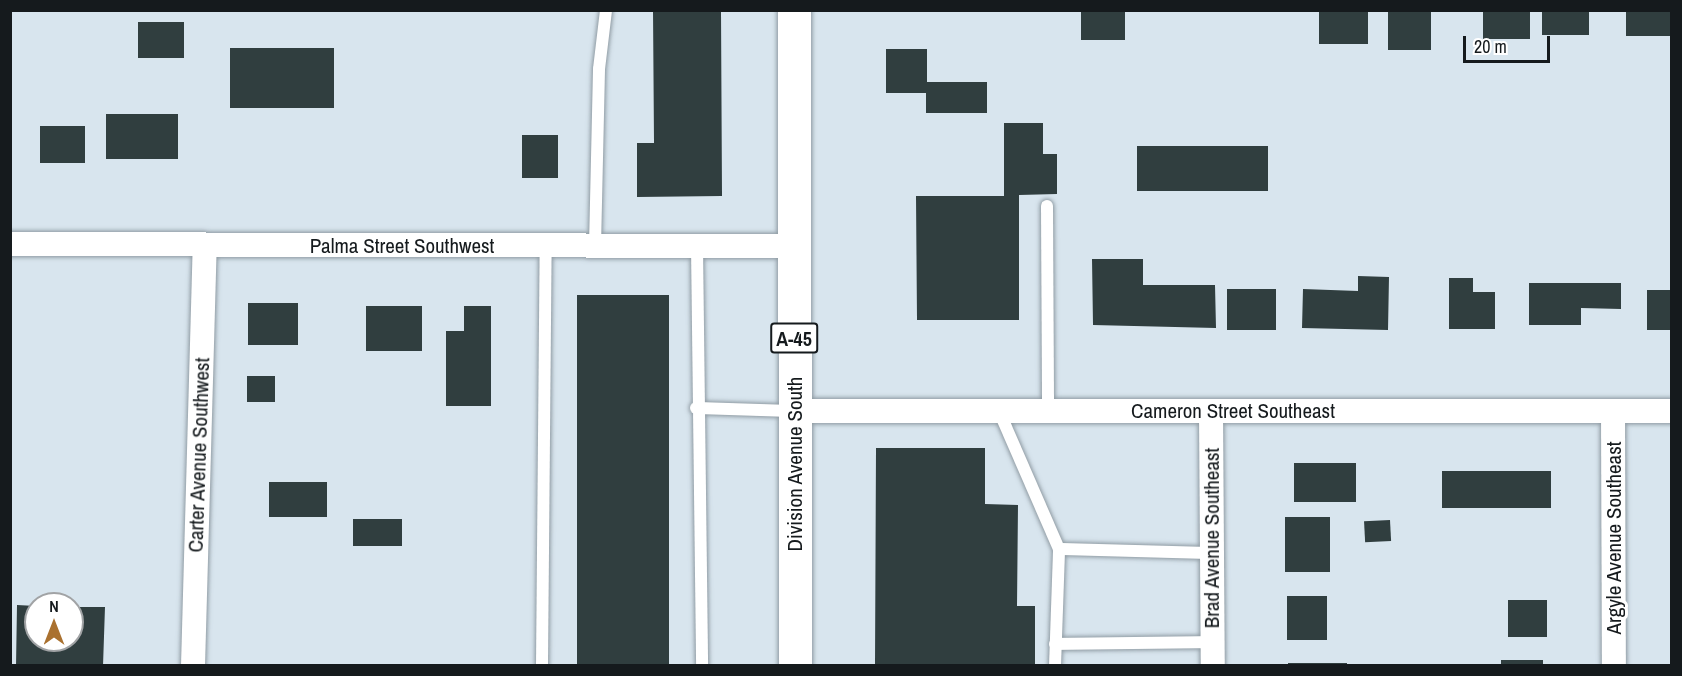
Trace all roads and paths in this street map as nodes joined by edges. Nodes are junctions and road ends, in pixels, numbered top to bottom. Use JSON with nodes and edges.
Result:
{"nodes":[{"id":1,"x":606,"y":10,"type":"edge"},
{"id":2,"x":794,"y":10,"type":"edge"},
{"id":3,"x":1047,"y":206,"type":"dead end"},
{"id":4,"x":10,"y":244,"type":"edge"},
{"id":5,"x":205,"y":245,"type":"junction"},
{"id":6,"x":546,"y":246,"type":"junction"},
{"id":7,"x":595,"y":246,"type":"junction"},
{"id":8,"x":697,"y":246,"type":"junction"},
{"id":9,"x":794,"y":246,"type":"junction"},
{"id":10,"x":696,"y":408,"type":"junction"},
{"id":11,"x":795,"y":411,"type":"junction"},
{"id":12,"x":999,"y":411,"type":"junction"},
{"id":13,"x":1048,"y":411,"type":"junction"},
{"id":14,"x":1211,"y":411,"type":"junction"},
{"id":15,"x":1613,"y":411,"type":"junction"},
{"id":16,"x":1671,"y":411,"type":"edge"},
{"id":17,"x":1059,"y":549,"type":"junction"},
{"id":18,"x":1212,"y":553,"type":"junction"},
{"id":19,"x":1212,"y":642,"type":"junction"},
{"id":20,"x":1056,"y":644,"type":"junction"},
{"id":21,"x":193,"y":666,"type":"edge"},
{"id":22,"x":542,"y":666,"type":"edge"},
{"id":23,"x":702,"y":666,"type":"edge"},
{"id":24,"x":795,"y":666,"type":"edge"},
{"id":25,"x":1056,"y":666,"type":"edge"},
{"id":26,"x":1213,"y":666,"type":"edge"},
{"id":27,"x":1614,"y":666,"type":"edge"}],
"edges":[{"from":1,"to":7,"type":"lane"},
{"from":2,"to":9,"type":"main road","name":"Division Avenue South","number":"A-45"},
{"from":3,"to":13,"type":"lane"},
{"from":4,"to":5,"type":"street","name":"Palma Street Southwest"},
{"from":5,"to":6,"type":"street","name":"Palma Street Southwest"},
{"from":5,"to":21,"type":"street","name":"Carter Avenue Southwest"},
{"from":6,"to":7,"type":"street","name":"Palma Street Southwest"},
{"from":6,"to":22,"type":"lane"},
{"from":7,"to":8,"type":"street","name":"Palma Street Southwest"},
{"from":8,"to":9,"type":"street","name":"Palma Street Southwest"},
{"from":8,"to":10,"type":"lane"},
{"from":9,"to":11,"type":"main road","name":"Division Avenue South","number":"A-45"},
{"from":10,"to":11,"type":"lane"},
{"from":10,"to":23,"type":"lane"},
{"from":11,"to":12,"type":"street","name":"Cameron Street Southeast"},
{"from":11,"to":24,"type":"main road","name":"Division Avenue South","number":"A-45"},
{"from":12,"to":13,"type":"street","name":"Cameron Street Southeast"},
{"from":12,"to":17,"type":"lane"},
{"from":13,"to":14,"type":"street","name":"Cameron Street Southeast"},
{"from":14,"to":15,"type":"street","name":"Cameron Street Southeast"},
{"from":14,"to":18,"type":"street","name":"Brad Avenue Southeast"},
{"from":15,"to":16,"type":"street","name":"Cameron Street Southeast"},
{"from":15,"to":27,"type":"street","name":"Argyle Avenue Southeast"},
{"from":17,"to":18,"type":"lane"},
{"from":17,"to":20,"type":"lane"},
{"from":18,"to":19,"type":"street","name":"Brad Avenue Southeast"},
{"from":19,"to":20,"type":"lane"},
{"from":19,"to":26,"type":"street","name":"Brad Avenue Southeast"},
{"from":20,"to":25,"type":"lane"}]}
